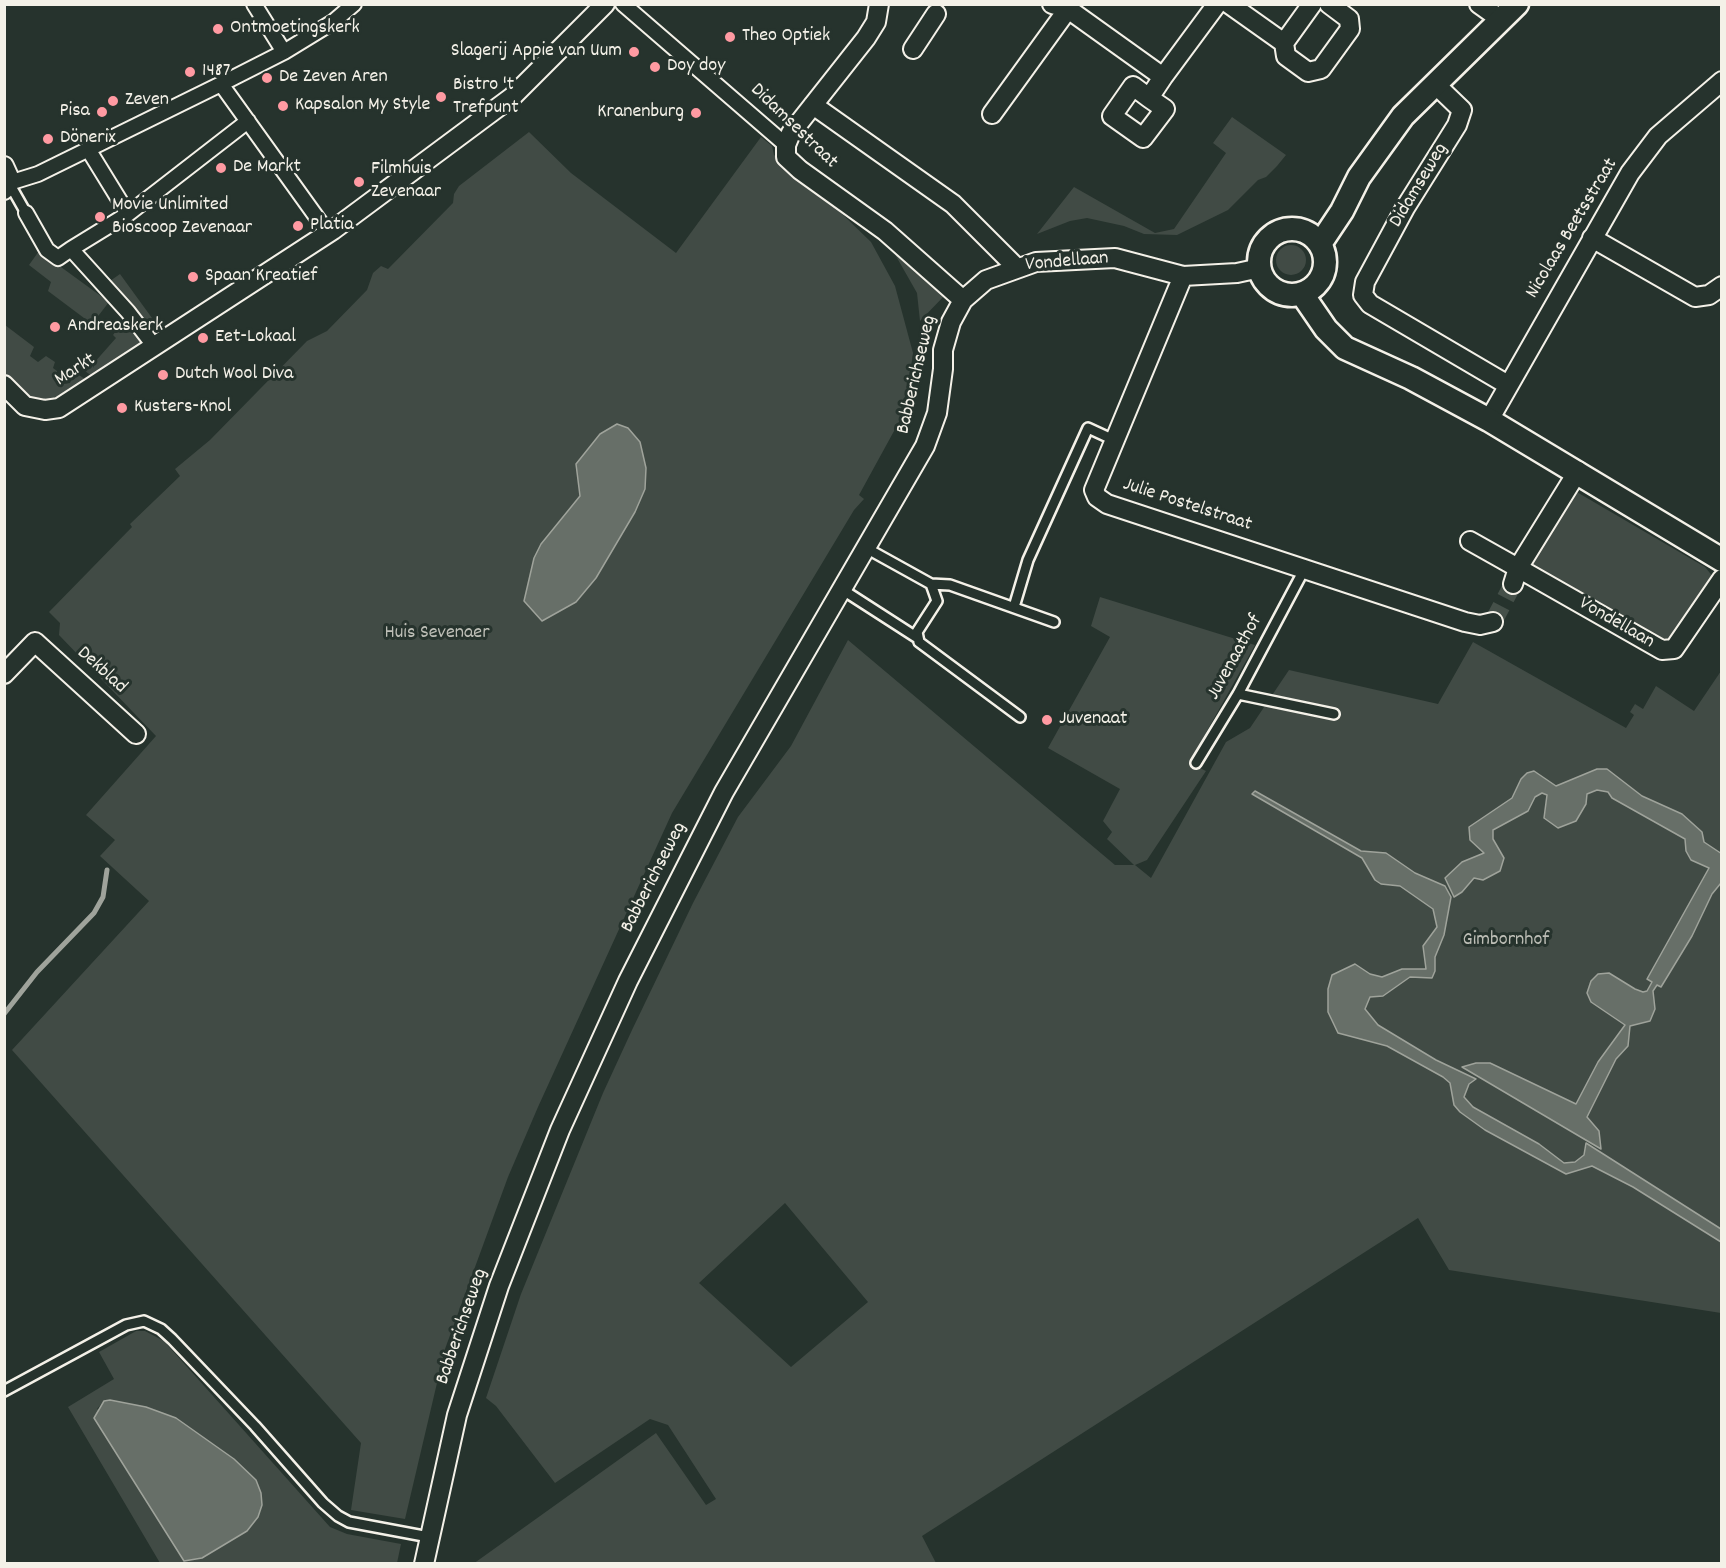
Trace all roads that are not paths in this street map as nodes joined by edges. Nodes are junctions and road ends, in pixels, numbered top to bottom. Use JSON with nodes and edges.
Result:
{"nodes":[{"id":1,"x":254,"y":4,"type":"edge"},
{"id":2,"x":354,"y":4,"type":"edge"},
{"id":3,"x":605,"y":4,"type":"edge"},
{"id":4,"x":623,"y":4,"type":"edge"},
{"id":5,"x":879,"y":4,"type":"edge"},
{"id":6,"x":1217,"y":4,"type":"edge"},
{"id":7,"x":1229,"y":4,"type":"edge"},
{"id":8,"x":1312,"y":4,"type":"edge"},
{"id":9,"x":1329,"y":4,"type":"edge"},
{"id":10,"x":1479,"y":4,"type":"edge"},
{"id":11,"x":1060,"y":7,"type":"edge"},
{"id":12,"x":934,"y":8,"type":"edge"},
{"id":13,"x":1509,"y":12,"type":"edge"},
{"id":14,"x":1284,"y":43,"type":"junction"},
{"id":15,"x":913,"y":49,"type":"dead end"},
{"id":16,"x":284,"y":52,"type":"junction"},
{"id":17,"x":1163,"y":77,"type":"junction"},
{"id":18,"x":1722,"y":81,"type":"edge"},
{"id":19,"x":221,"y":84,"type":"junction"},
{"id":20,"x":1435,"y":84,"type":"junction"},
{"id":21,"x":1149,"y":98,"type":"dead end"},
{"id":22,"x":813,"y":105,"type":"junction"},
{"id":23,"x":992,"y":114,"type":"dead end"},
{"id":24,"x":248,"y":121,"type":"junction"},
{"id":25,"x":786,"y":145,"type":"junction"},
{"id":26,"x":88,"y":149,"type":"junction"},
{"id":27,"x":6,"y":180,"type":"edge"},
{"id":28,"x":26,"y":213,"type":"joint"},
{"id":29,"x":128,"y":214,"type":"junction"},
{"id":30,"x":328,"y":233,"type":"junction"},
{"id":31,"x":1313,"y":238,"type":"junction"},
{"id":32,"x":1592,"y":238,"type":"junction"},
{"id":33,"x":71,"y":249,"type":"junction"},
{"id":34,"x":1016,"y":267,"type":"junction"},
{"id":35,"x":1260,"y":268,"type":"junction"},
{"id":36,"x":1183,"y":276,"type":"junction"},
{"id":37,"x":1722,"y":286,"type":"edge"},
{"id":38,"x":1310,"y":289,"type":"junction"},
{"id":39,"x":963,"y":300,"type":"junction"},
{"id":40,"x":155,"y":347,"type":"junction"},
{"id":41,"x":4,"y":385,"type":"edge"},
{"id":42,"x":1508,"y":385,"type":"junction"},
{"id":43,"x":1489,"y":420,"type":"junction"},
{"id":44,"x":1114,"y":440,"type":"junction"},
{"id":45,"x":1578,"y":471,"type":"junction"},
{"id":46,"x":1470,"y":541,"type":"dead end"},
{"id":47,"x":866,"y":548,"type":"junction"},
{"id":48,"x":1722,"y":560,"type":"edge"},
{"id":49,"x":1305,"y":568,"type":"junction"},
{"id":50,"x":1515,"y":576,"type":"junction"},
{"id":51,"x":1722,"y":579,"type":"edge"},
{"id":52,"x":931,"y":584,"type":"junction"},
{"id":53,"x":843,"y":590,"type":"junction"},
{"id":54,"x":1014,"y":608,"type":"junction"},
{"id":55,"x":1054,"y":621,"type":"dead end"},
{"id":56,"x":1493,"y":622,"type":"dead end"},
{"id":57,"x":916,"y":637,"type":"junction"},
{"id":58,"x":4,"y":674,"type":"edge"},
{"id":59,"x":1238,"y":694,"type":"junction"},
{"id":60,"x":1334,"y":714,"type":"dead end"},
{"id":61,"x":1020,"y":717,"type":"dead end"},
{"id":62,"x":136,"y":734,"type":"dead end"},
{"id":63,"x":1196,"y":763,"type":"dead end"},
{"id":64,"x":4,"y":1391,"type":"edge"},
{"id":65,"x":429,"y":1537,"type":"junction"},
{"id":66,"x":424,"y":1563,"type":"edge"}],
"edges":[{"from":1,"to":16,"type":"street"},
{"from":2,"to":16,"type":"street"},
{"from":3,"to":30,"type":"street","name":"Markt"},
{"from":4,"to":25,"type":"street","name":"Didamsestraat"},
{"from":5,"to":22,"type":"street"},
{"from":6,"to":17,"type":"street"},
{"from":7,"to":14,"type":"street"},
{"from":8,"to":14,"type":"street"},
{"from":9,"to":14,"type":"street"},
{"from":10,"to":13,"type":"street"},
{"from":11,"to":17,"type":"street"},
{"from":11,"to":23,"type":"street"},
{"from":12,"to":15,"type":"street"},
{"from":13,"to":20,"type":"street"},
{"from":16,"to":19,"type":"street"},
{"from":17,"to":21,"type":"street"},
{"from":18,"to":32,"type":"street","name":"Nicolaas Beetsstraat"},
{"from":19,"to":24,"type":"street"},
{"from":19,"to":26,"type":"street"},
{"from":20,"to":31,"type":"street"},
{"from":20,"to":42,"type":"street","name":"Didamseweg"},
{"from":22,"to":25,"type":"street"},
{"from":22,"to":34,"type":"street","name":"Didamsestraat"},
{"from":24,"to":29,"type":"street"},
{"from":24,"to":30,"type":"street"},
{"from":25,"to":39,"type":"street","name":"Didamsestraat"},
{"from":26,"to":27,"type":"street"},
{"from":26,"to":29,"type":"street"},
{"from":27,"to":28,"type":"lane"},
{"from":28,"to":33,"type":"street"},
{"from":29,"to":33,"type":"street"},
{"from":30,"to":40,"type":"street","name":"Markt"},
{"from":31,"to":35,"type":"street"},
{"from":31,"to":38,"type":"street"},
{"from":32,"to":37,"type":"street"},
{"from":32,"to":42,"type":"street","name":"Nicolaas Beetsstraat"},
{"from":33,"to":40,"type":"street"},
{"from":34,"to":36,"type":"street","name":"Vondellaan"},
{"from":34,"to":39,"type":"street","name":"Babberichseweg"},
{"from":35,"to":36,"type":"street","name":"Vondellaan"},
{"from":35,"to":38,"type":"street"},
{"from":36,"to":44,"type":"street","name":"Julie Postelstraat"},
{"from":38,"to":43,"type":"street"},
{"from":39,"to":47,"type":"street","name":"Babberichseweg"},
{"from":40,"to":41,"type":"street","name":"Markt"},
{"from":42,"to":43,"type":"street","name":"Nicolaas Beetsstraat"},
{"from":43,"to":45,"type":"street"},
{"from":44,"to":49,"type":"street","name":"Julie Postelstraat"},
{"from":44,"to":54,"type":"lane"},
{"from":45,"to":48,"type":"street"},
{"from":45,"to":50,"type":"street"},
{"from":46,"to":50,"type":"street","name":"Vondellaan"},
{"from":47,"to":52,"type":"lane"},
{"from":47,"to":53,"type":"street","name":"Babberichseweg"},
{"from":49,"to":56,"type":"street","name":"Julie Postelstraat"},
{"from":49,"to":59,"type":"lane","name":"Juvenaathof"},
{"from":50,"to":51,"type":"street","name":"Vondellaan"},
{"from":52,"to":54,"type":"lane"},
{"from":52,"to":57,"type":"lane"},
{"from":53,"to":57,"type":"lane"},
{"from":53,"to":65,"type":"street","name":"Babberichseweg"},
{"from":54,"to":55,"type":"lane"},
{"from":57,"to":61,"type":"lane"},
{"from":58,"to":62,"type":"street","name":"Dekblad"},
{"from":59,"to":60,"type":"lane"},
{"from":59,"to":63,"type":"lane","name":"Juvenaathof"},
{"from":64,"to":65,"type":"lane"},
{"from":65,"to":66,"type":"street","name":"Babberichseweg"}]}
